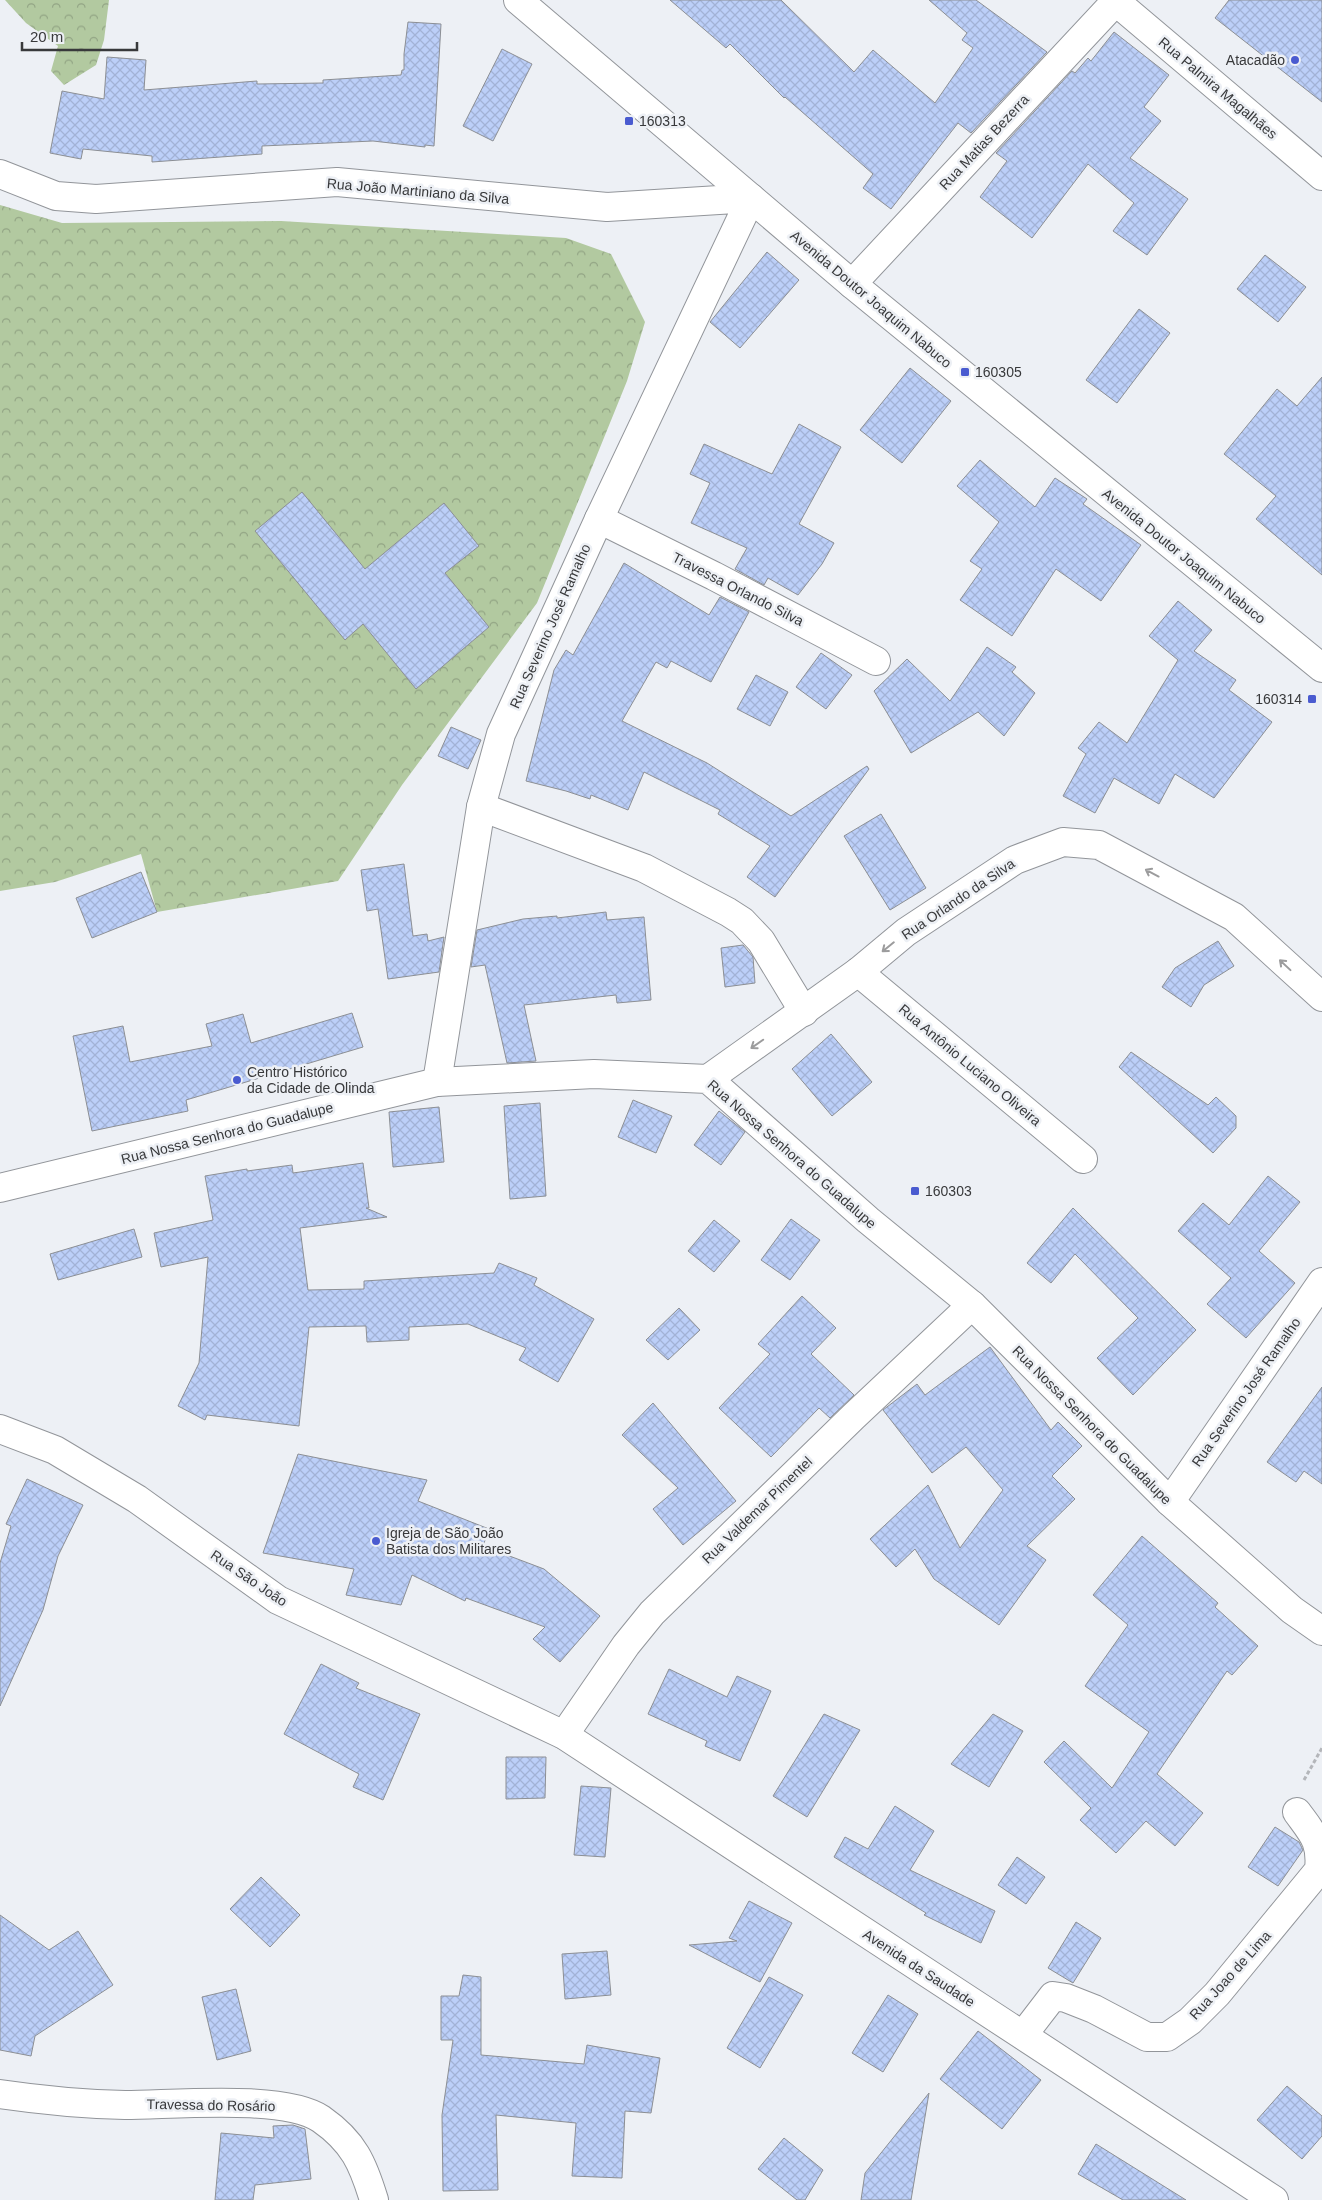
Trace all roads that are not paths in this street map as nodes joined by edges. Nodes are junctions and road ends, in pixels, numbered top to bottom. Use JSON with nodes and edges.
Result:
{"nodes":[{"id":1,"x":518,"y":0,"type":"edge"},
{"id":2,"x":1115,"y":0,"type":"edge"},
{"id":3,"x":0,"y":174,"type":"edge"},
{"id":4,"x":1322,"y":176,"type":"edge"},
{"id":5,"x":751,"y":198,"type":"junction"},
{"id":6,"x":852,"y":284,"type":"junction"},
{"id":7,"x":599,"y":519,"type":"junction"},
{"id":8,"x":876,"y":661,"type":"dead end"},
{"id":9,"x":1322,"y":668,"type":"edge"},
{"id":10,"x":481,"y":807,"type":"junction"},
{"id":11,"x":858,"y":972,"type":"junction"},
{"id":12,"x":1322,"y":997,"type":"edge"},
{"id":13,"x":804,"y":1012,"type":"junction"},
{"id":14,"x":708,"y":1079,"type":"junction"},
{"id":15,"x":437,"y":1082,"type":"junction"},
{"id":16,"x":1083,"y":1159,"type":"dead end"},
{"id":17,"x":0,"y":1188,"type":"edge"},
{"id":18,"x":1322,"y":1282,"type":"edge"},
{"id":19,"x":972,"y":1305,"type":"junction"},
{"id":20,"x":0,"y":1429,"type":"edge"},
{"id":21,"x":1170,"y":1502,"type":"junction"},
{"id":22,"x":1322,"y":1631,"type":"edge"},
{"id":23,"x":564,"y":1735,"type":"junction"},
{"id":24,"x":1297,"y":1812,"type":"dead end"},
{"id":25,"x":1023,"y":2036,"type":"junction"},
{"id":26,"x":0,"y":2094,"type":"edge"},
{"id":27,"x":374,"y":2200,"type":"edge"},
{"id":28,"x":1274,"y":2200,"type":"edge"}],
"edges":[{"from":1,"to":5,"type":"street","name":"Avenida Doutor Joaquim Nabuco"},
{"from":2,"to":4,"type":"street","name":"Rua Palmira Magalhães"},
{"from":2,"to":6,"type":"street","name":"Rua Matias Bezerra"},
{"from":3,"to":5,"type":"street","name":"Rua João Martiniano da Silva"},
{"from":5,"to":6,"type":"street","name":"Avenida Doutor Joaquim Nabuco"},
{"from":5,"to":7,"type":"street","name":"Rua Severino José Ramalho"},
{"from":6,"to":9,"type":"street","name":"Avenida Doutor Joaquim Nabuco"},
{"from":7,"to":8,"type":"street","name":"Travessa Orlando Silva"},
{"from":7,"to":10,"type":"street","name":"Rua Severino José Ramalho"},
{"from":10,"to":13,"type":"street"},
{"from":10,"to":15,"type":"street","name":"Rua Severino José Ramalho"},
{"from":12,"to":11,"type":"street","name":"Rua Orlando da Silva","one_way":true},
{"from":11,"to":13,"type":"street","name":"Rua Orlando da Silva"},
{"from":11,"to":16,"type":"street","name":"Rua Antônio Luciano Oliveira"},
{"from":13,"to":14,"type":"street","name":"Rua Orlando da Silva","one_way":true},
{"from":14,"to":15,"type":"street","name":"Rua Nossa Senhora do Guadalupe"},
{"from":14,"to":19,"type":"street","name":"Rua Nossa Senhora do Guadalupe"},
{"from":15,"to":17,"type":"street","name":"Rua Nossa Senhora do Guadalupe"},
{"from":18,"to":21,"type":"street","name":"Rua Severino José Ramalho"},
{"from":19,"to":21,"type":"street","name":"Rua Nossa Senhora do Guadalupe"},
{"from":19,"to":23,"type":"street","name":"Rua Valdemar Pimentel"},
{"from":20,"to":23,"type":"street","name":"Rua São João"},
{"from":21,"to":22,"type":"street","name":"Rua Nossa Senhora do Guadalupe"},
{"from":23,"to":25,"type":"street","name":"Avenida da Saudade"},
{"from":24,"to":25,"type":"street","name":"Rua Joao de Lima"},
{"from":25,"to":28,"type":"street","name":"Avenida da Saudade"},
{"from":26,"to":27,"type":"street","name":"Travessa do Rosário"}]}
